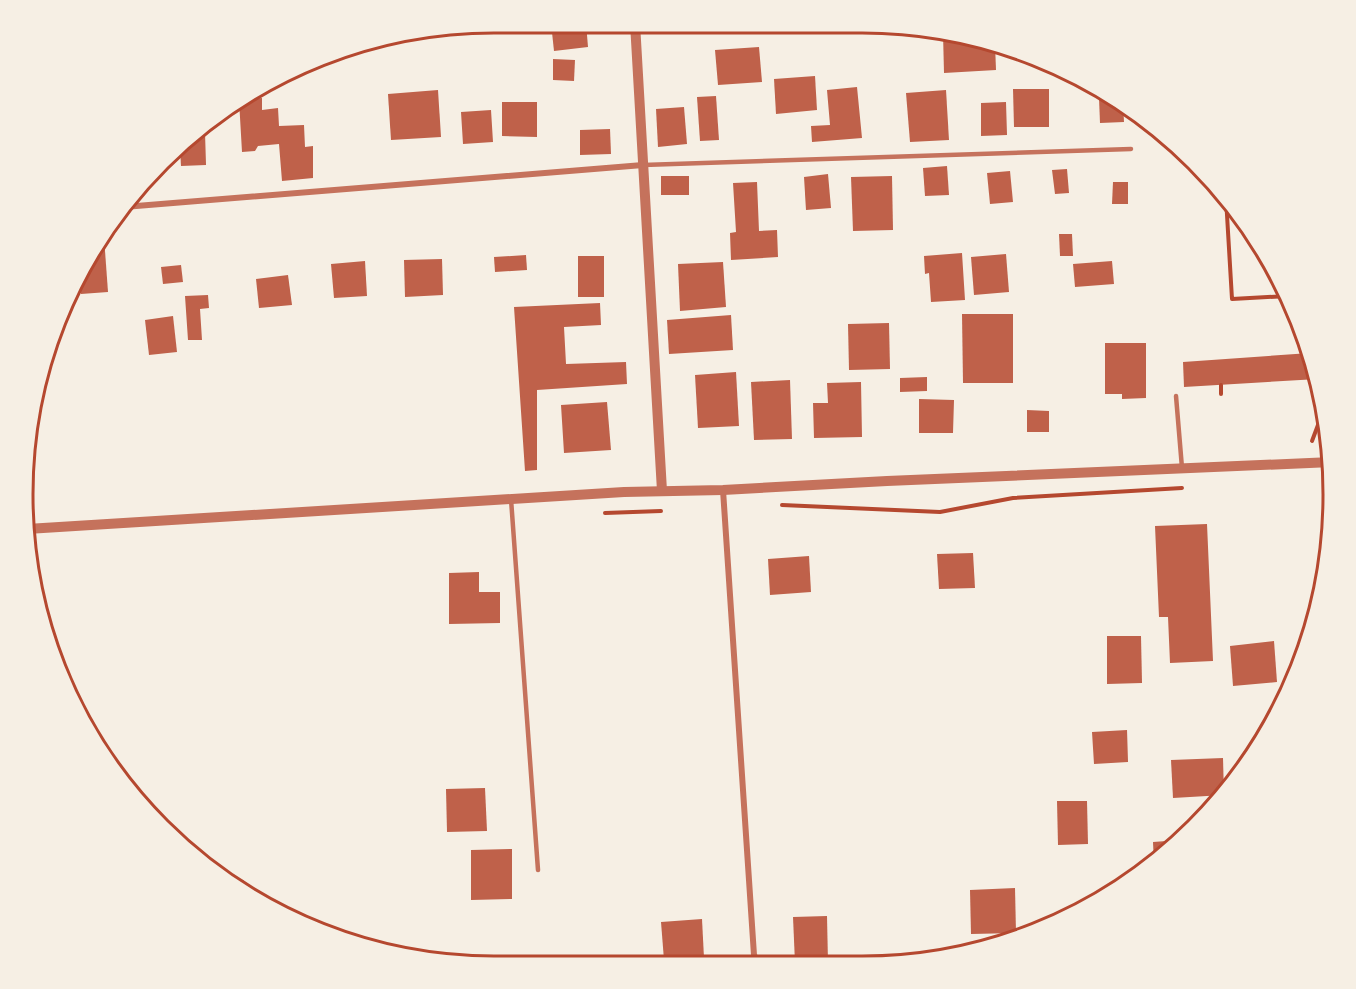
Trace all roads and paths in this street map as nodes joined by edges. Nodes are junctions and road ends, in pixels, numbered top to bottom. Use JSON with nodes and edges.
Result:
{"nodes":[{"id":1,"x":636,"y":33,"type":"edge"},
{"id":2,"x":1131,"y":149,"type":"dead end"},
{"id":3,"x":643,"y":165,"type":"junction"},
{"id":4,"x":135,"y":206,"type":"edge"},
{"id":5,"x":1227,"y":213,"type":"edge"},
{"id":6,"x":1278,"y":297,"type":"edge"},
{"id":7,"x":1221,"y":385,"type":"dead end"},
{"id":8,"x":1221,"y":394,"type":"dead end"},
{"id":9,"x":1176,"y":396,"type":"dead end"},
{"id":10,"x":1318,"y":425,"type":"edge"},
{"id":11,"x":1312,"y":441,"type":"dead end"},
{"id":12,"x":1322,"y":462,"type":"edge"},
{"id":13,"x":1182,"y":468,"type":"junction"},
{"id":14,"x":781,"y":487,"type":"junction"},
{"id":15,"x":1189,"y":488,"type":"dead end"},
{"id":16,"x":723,"y":490,"type":"junction"},
{"id":17,"x":662,"y":491,"type":"junction"},
{"id":18,"x":511,"y":499,"type":"junction"},
{"id":19,"x":34,"y":529,"type":"edge"},
{"id":20,"x":538,"y":870,"type":"dead end"},
{"id":21,"x":755,"y":956,"type":"edge"}],
"edges":[{"from":1,"to":3,"type":"street"},
{"from":2,"to":3,"type":"lane"},
{"from":3,"to":4,"type":"street"},
{"from":3,"to":17,"type":"street"},
{"from":5,"to":6,"type":"path"},
{"from":7,"to":8,"type":"path"},
{"from":9,"to":13,"type":"lane"},
{"from":10,"to":11,"type":"path"},
{"from":12,"to":13,"type":"street"},
{"from":13,"to":14,"type":"street"},
{"from":14,"to":15,"type":"path"},
{"from":14,"to":16,"type":"street"},
{"from":16,"to":17,"type":"street"},
{"from":16,"to":21,"type":"street"},
{"from":17,"to":18,"type":"street"},
{"from":18,"to":19,"type":"street"},
{"from":18,"to":20,"type":"lane"}]}
